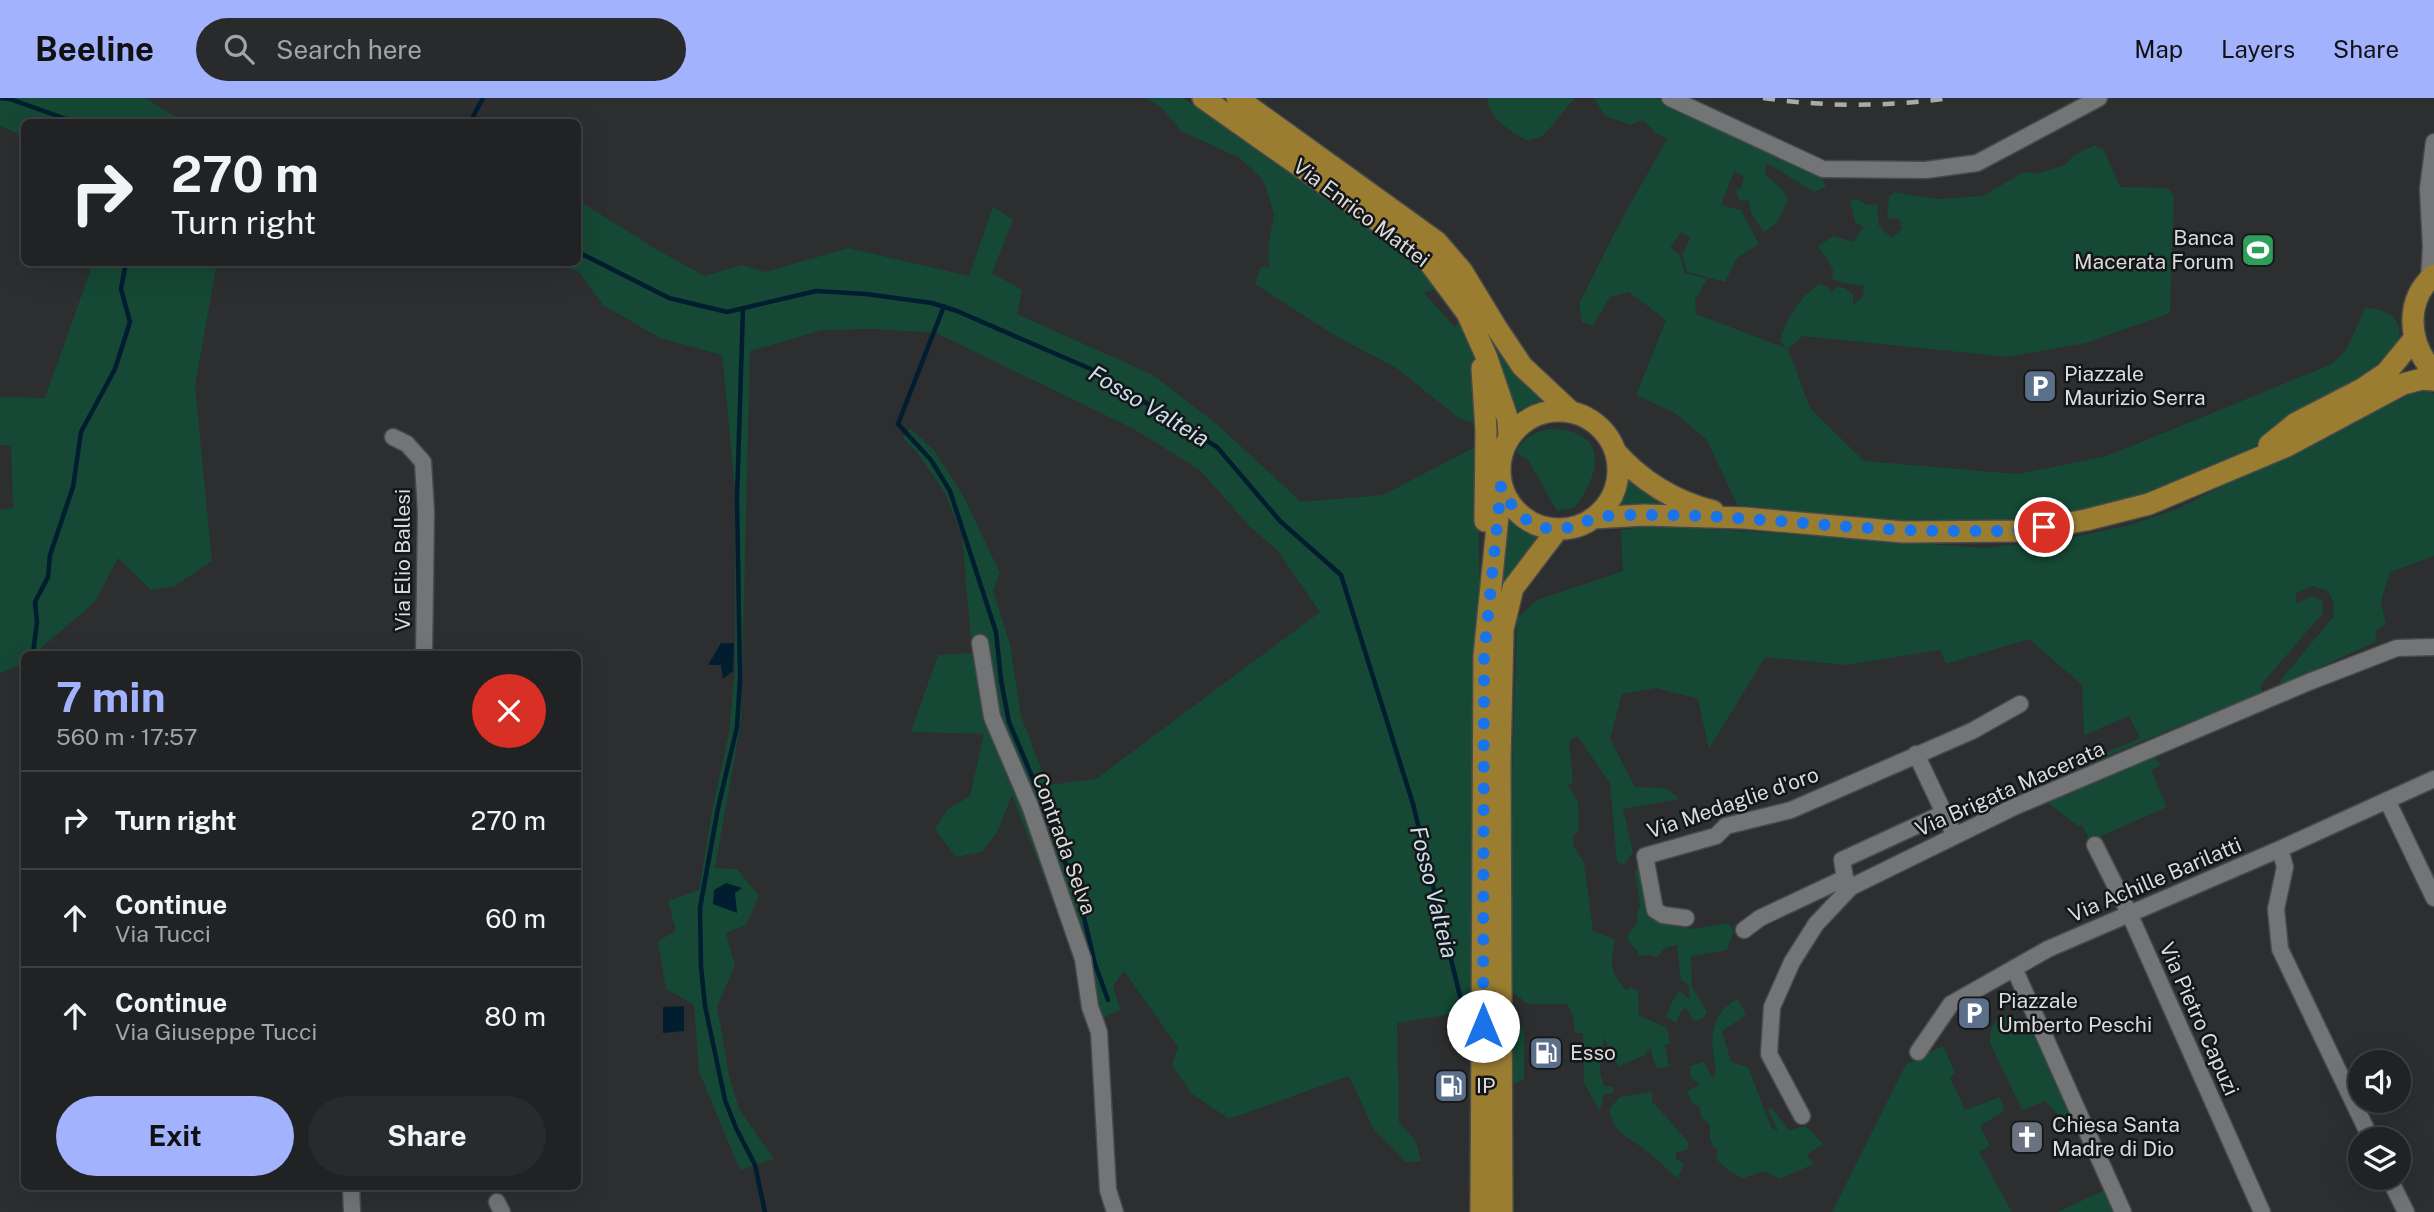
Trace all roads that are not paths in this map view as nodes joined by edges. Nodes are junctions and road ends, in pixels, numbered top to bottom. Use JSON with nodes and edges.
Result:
{"nodes":[{"id":1,"x":1203,"y":98,"type":"edge"},
{"id":2,"x":1237,"y":98,"type":"edge"},
{"id":3,"x":1670,"y":98,"type":"edge"},
{"id":4,"x":2099,"y":98,"type":"edge"},
{"id":5,"x":2434,"y":142,"type":"edge"},
{"id":6,"x":2431,"y":212,"type":"edge"},
{"id":7,"x":2432,"y":277,"type":"edge"},
{"id":8,"x":2414,"y":339,"type":"junction"},
{"id":9,"x":1479,"y":341,"type":"junction"},
{"id":10,"x":2434,"y":372,"type":"edge"},
{"id":11,"x":2434,"y":380,"type":"edge"},
{"id":12,"x":1570,"y":411,"type":"junction"},
{"id":13,"x":393,"y":437,"type":"dead end"},
{"id":14,"x":1500,"y":450,"type":"junction"},
{"id":15,"x":1615,"y":451,"type":"junction"},
{"id":16,"x":2252,"y":460,"type":"junction"},
{"id":17,"x":1501,"y":486,"type":"junction"},
{"id":18,"x":1745,"y":518,"type":"junction"},
{"id":19,"x":1576,"y":525,"type":"junction"},
{"id":20,"x":980,"y":643,"type":"dead end"},
{"id":21,"x":2434,"y":647,"type":"edge"},
{"id":22,"x":424,"y":651,"type":"edge"},
{"id":23,"x":1484,"y":656,"type":"junction"},
{"id":24,"x":2020,"y":704,"type":"dead end"},
{"id":25,"x":1916,"y":754,"type":"junction"},
{"id":26,"x":2434,"y":779,"type":"edge"},
{"id":27,"x":2387,"y":800,"type":"junction"},
{"id":28,"x":1944,"y":813,"type":"junction"},
{"id":29,"x":1955,"y":836,"type":"junction"},
{"id":30,"x":2095,"y":845,"type":"dead end"},
{"id":31,"x":2280,"y":849,"type":"junction"},
{"id":32,"x":1848,"y":882,"type":"junction"},
{"id":33,"x":2434,"y":898,"type":"edge"},
{"id":34,"x":2129,"y":913,"type":"junction"},
{"id":35,"x":1686,"y":918,"type":"dead end"},
{"id":36,"x":1744,"y":930,"type":"dead end"},
{"id":37,"x":2014,"y":968,"type":"junction"},
{"id":38,"x":1918,"y":1052,"type":"dead end"},
{"id":39,"x":1802,"y":1116,"type":"dead end"},
{"id":40,"x":2365,"y":1127,"type":"edge"},
{"id":41,"x":351,"y":1190,"type":"edge"},
{"id":42,"x":2395,"y":1190,"type":"edge"},
{"id":43,"x":352,"y":1212,"type":"edge"},
{"id":44,"x":1115,"y":1212,"type":"edge"},
{"id":45,"x":1481,"y":1212,"type":"edge"},
{"id":46,"x":1502,"y":1212,"type":"edge"},
{"id":47,"x":2123,"y":1212,"type":"edge"},
{"id":48,"x":2262,"y":1212,"type":"edge"},
{"id":49,"x":2406,"y":1212,"type":"edge"}],
"edges":[{"from":1,"to":9,"type":"main road","name":"Via Enrico Mattei"},
{"from":2,"to":12,"type":"main road","name":"Via Enrico Mattei"},
{"from":3,"to":4,"type":"street"},
{"from":5,"to":6,"type":"street"},
{"from":6,"to":7,"type":"street"},
{"from":7,"to":8,"type":"main road"},
{"from":8,"to":10,"type":"main road"},
{"from":8,"to":16,"type":"main road"},
{"from":9,"to":14,"type":"main road"},
{"from":9,"to":14,"type":"main road","name":"Via Enrico Mattei"},
{"from":11,"to":16,"type":"main road"},
{"from":12,"to":14,"type":"main road"},
{"from":12,"to":15,"type":"main road"},
{"from":13,"to":22,"type":"street","name":"Via Elio Ballesi"},
{"from":14,"to":17,"type":"main road"},
{"from":14,"to":23,"type":"main road"},
{"from":15,"to":18,"type":"main road"},
{"from":15,"to":19,"type":"main road"},
{"from":16,"to":18,"type":"main road"},
{"from":17,"to":19,"type":"main road"},
{"from":17,"to":23,"type":"main road"},
{"from":18,"to":19,"type":"main road"},
{"from":19,"to":46,"type":"main road"},
{"from":20,"to":44,"type":"street","name":"Contrada Selva"},
{"from":21,"to":29,"type":"street","name":"Via Brigata Macerata"},
{"from":23,"to":45,"type":"main road"},
{"from":24,"to":25,"type":"street","name":"Via Medaglie d'oro"},
{"from":25,"to":28,"type":"street"},
{"from":25,"to":35,"type":"street","name":"Via Medaglie d'oro"},
{"from":26,"to":27,"type":"street","name":"Via Achille Barilatti"},
{"from":27,"to":31,"type":"street","name":"Via Achille Barilatti"},
{"from":27,"to":33,"type":"street"},
{"from":28,"to":29,"type":"street"},
{"from":28,"to":32,"type":"street"},
{"from":29,"to":32,"type":"street","name":"Via Brigata Macerata"},
{"from":30,"to":34,"type":"street","name":"Via Pietro Capuzi"},
{"from":31,"to":34,"type":"street","name":"Via Achille Barilatti"},
{"from":31,"to":40,"type":"street"},
{"from":32,"to":36,"type":"street"},
{"from":32,"to":39,"type":"street","name":"Via Brigata Macerata"},
{"from":34,"to":37,"type":"street","name":"Via Achille Barilatti"},
{"from":34,"to":48,"type":"street","name":"Via Pietro Capuzi"},
{"from":37,"to":38,"type":"street","name":"Via Achille Barilatti"},
{"from":37,"to":47,"type":"street"},
{"from":41,"to":43,"type":"street"},
{"from":42,"to":49,"type":"street"}]}
